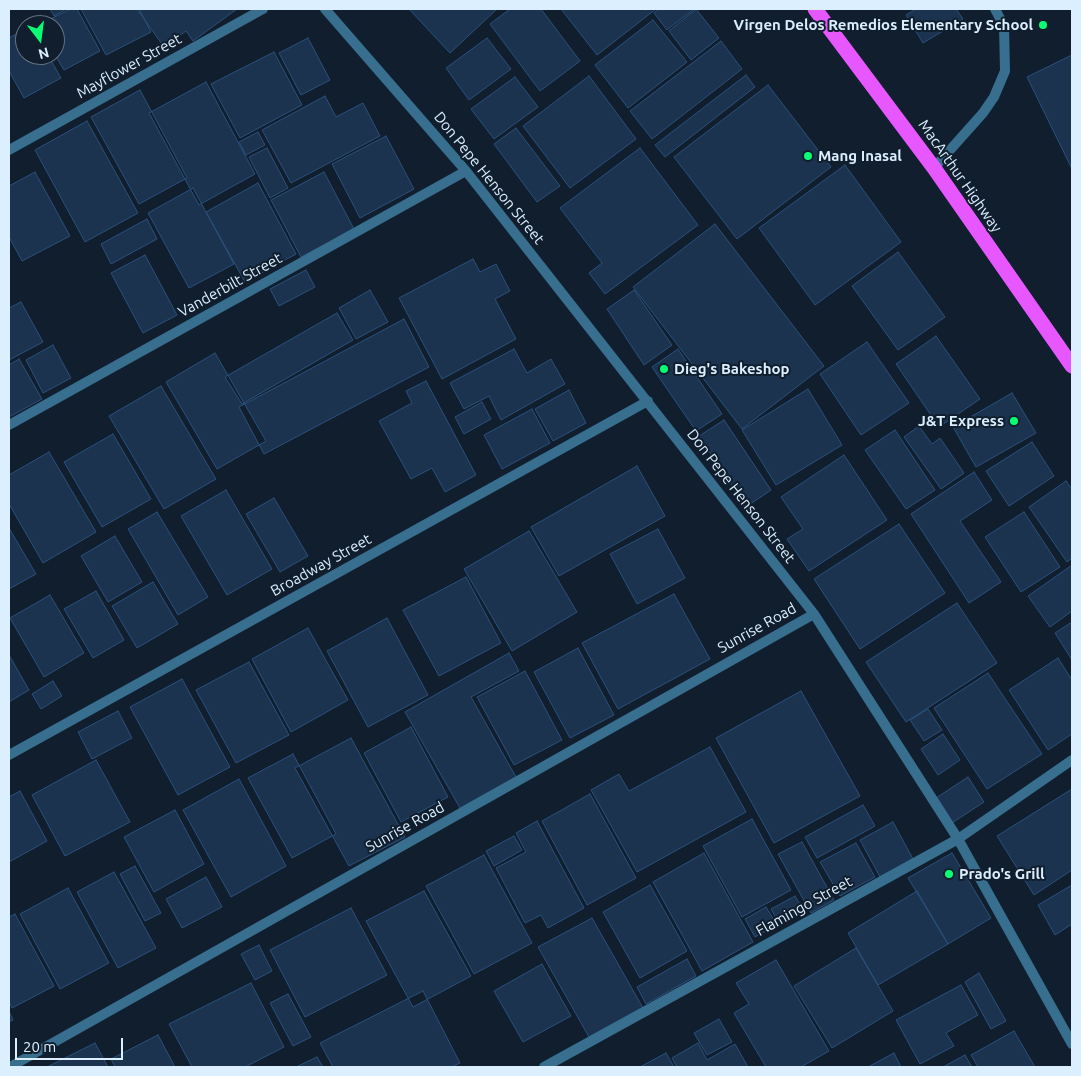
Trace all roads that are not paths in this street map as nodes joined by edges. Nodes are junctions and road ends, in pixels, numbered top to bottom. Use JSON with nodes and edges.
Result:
{"nodes":[{"id":1,"x":263,"y":9,"type":"edge"},
{"id":2,"x":325,"y":9,"type":"edge"},
{"id":3,"x":815,"y":9,"type":"edge"},
{"id":4,"x":995,"y":9,"type":"edge"},
{"id":5,"x":9,"y":150,"type":"edge"},
{"id":6,"x":934,"y":168,"type":"junction"},
{"id":7,"x":466,"y":171,"type":"junction"},
{"id":8,"x":1072,"y":366,"type":"edge"},
{"id":9,"x":648,"y":401,"type":"junction"},
{"id":10,"x":9,"y":426,"type":"edge"},
{"id":11,"x":814,"y":614,"type":"junction"},
{"id":12,"x":9,"y":755,"type":"edge"},
{"id":13,"x":1072,"y":760,"type":"edge"},
{"id":14,"x":958,"y":839,"type":"junction"},
{"id":15,"x":1072,"y":1044,"type":"edge"},
{"id":16,"x":10,"y":1067,"type":"edge"},
{"id":17,"x":544,"y":1067,"type":"edge"}],
"edges":[{"from":1,"to":5,"type":"street","name":"Mayflower Street"},
{"from":2,"to":7,"type":"street","name":"Don Pepe Henson Street"},
{"from":3,"to":6,"type":"highway","name":"MacArthur Highway"},
{"from":4,"to":6,"type":"street"},
{"from":6,"to":8,"type":"highway","name":"MacArthur Highway"},
{"from":7,"to":9,"type":"street","name":"Don Pepe Henson Street"},
{"from":7,"to":10,"type":"street","name":"Vanderbilt Street"},
{"from":9,"to":11,"type":"street","name":"Don Pepe Henson Street"},
{"from":9,"to":12,"type":"street","name":"Broadway Street"},
{"from":11,"to":14,"type":"street","name":"Don Pepe Henson Street"},
{"from":11,"to":16,"type":"street","name":"Sunrise Road"},
{"from":13,"to":14,"type":"street","name":"Flamingo Street"},
{"from":14,"to":15,"type":"street","name":"Don Pepe Henson Street"},
{"from":14,"to":17,"type":"street","name":"Flamingo Street"}]}
